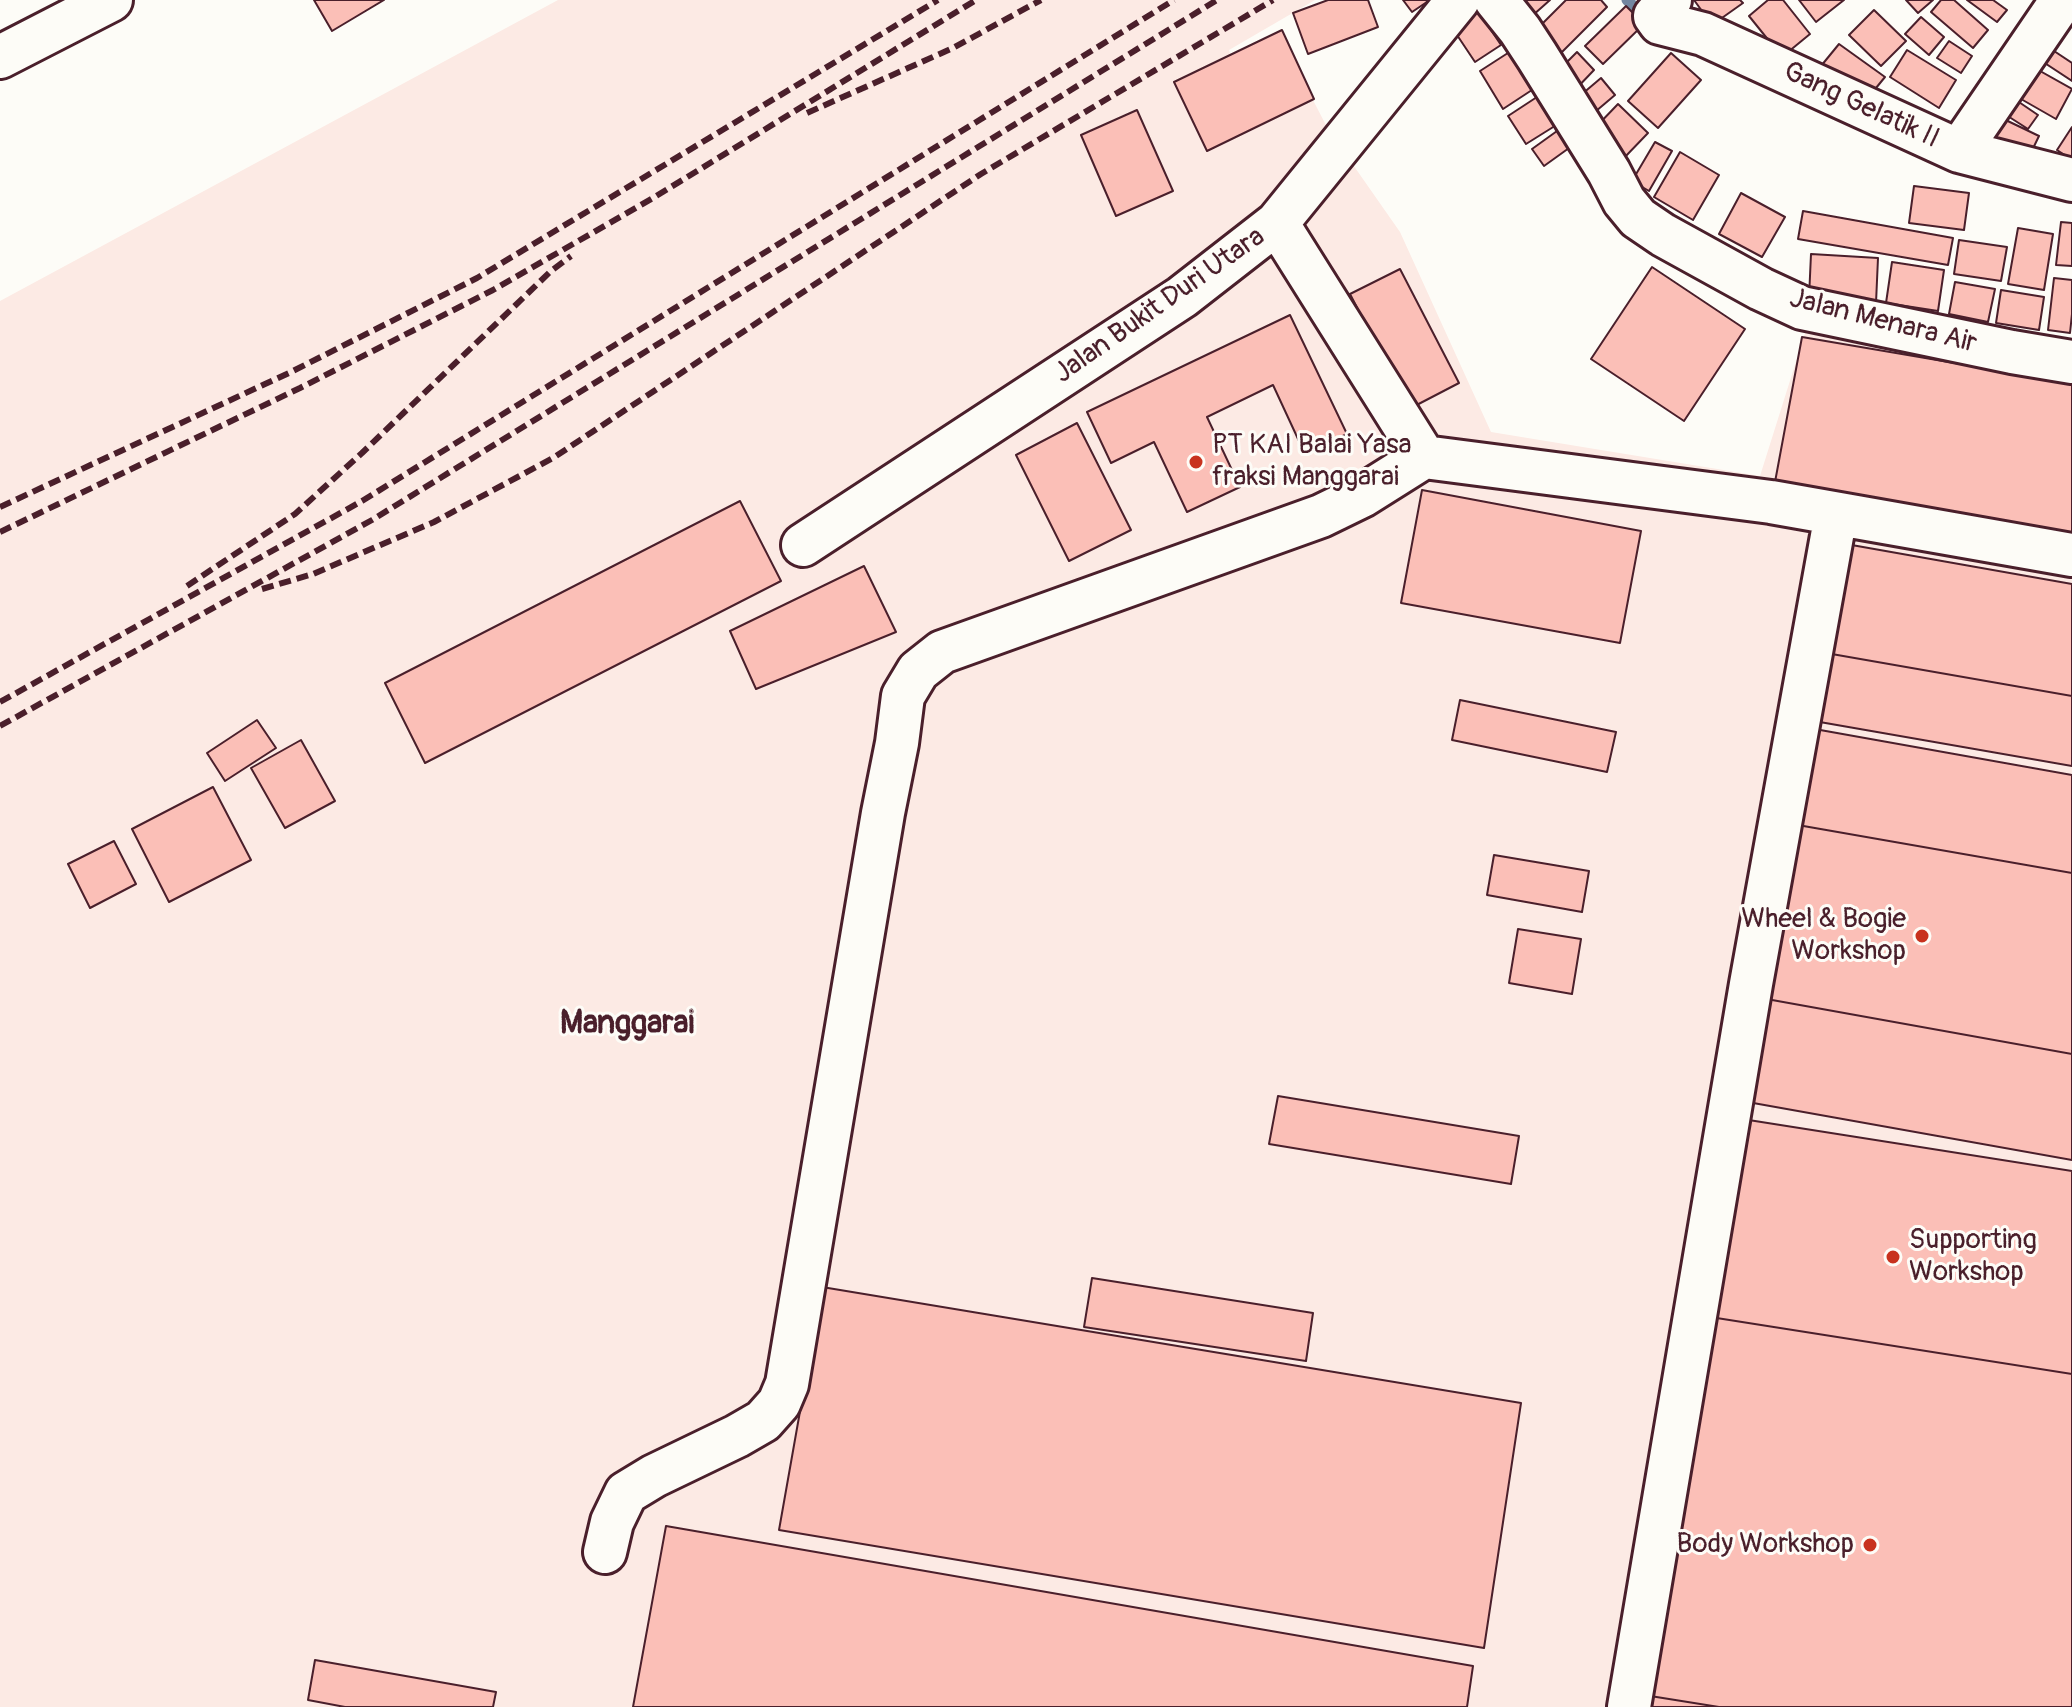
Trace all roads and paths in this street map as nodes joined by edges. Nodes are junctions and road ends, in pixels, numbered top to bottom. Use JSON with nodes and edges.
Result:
{"nodes":[{"id":1,"x":111,"y":0,"type":"edge"},
{"id":2,"x":1458,"y":0,"type":"edge"},
{"id":3,"x":1496,"y":0,"type":"edge"},
{"id":4,"x":2062,"y":0,"type":"edge"},
{"id":5,"x":1663,"y":9,"type":"edge"},
{"id":6,"x":0,"y":57,"type":"edge"},
{"id":7,"x":1959,"y":151,"type":"junction"},
{"id":8,"x":2072,"y":180,"type":"edge"},
{"id":9,"x":1277,"y":223,"type":"junction"},
{"id":10,"x":2072,"y":362,"type":"edge"},
{"id":11,"x":1424,"y":457,"type":"junction"},
{"id":12,"x":1836,"y":514,"type":"junction"},
{"id":13,"x":803,"y":545,"type":"dead end"},
{"id":14,"x":2072,"y":555,"type":"edge"},
{"id":15,"x":605,"y":1552,"type":"dead end"},
{"id":16,"x":1629,"y":1707,"type":"edge"}],
"edges":[{"from":1,"to":6,"type":"street"},
{"from":2,"to":9,"type":"street","name":"Jalan Bukit Duri Utara"},
{"from":3,"to":10,"type":"street","name":"Jalan Menara Air"},
{"from":4,"to":7,"type":"street"},
{"from":5,"to":7,"type":"street","name":"Gang Gelatik II"},
{"from":7,"to":8,"type":"street","name":"Gang Gelatik II"},
{"from":9,"to":11,"type":"street"},
{"from":9,"to":13,"type":"street","name":"Jalan Bukit Duri Utara"},
{"from":11,"to":12,"type":"street"},
{"from":11,"to":15,"type":"street"},
{"from":12,"to":14,"type":"street"},
{"from":12,"to":16,"type":"street"}]}
